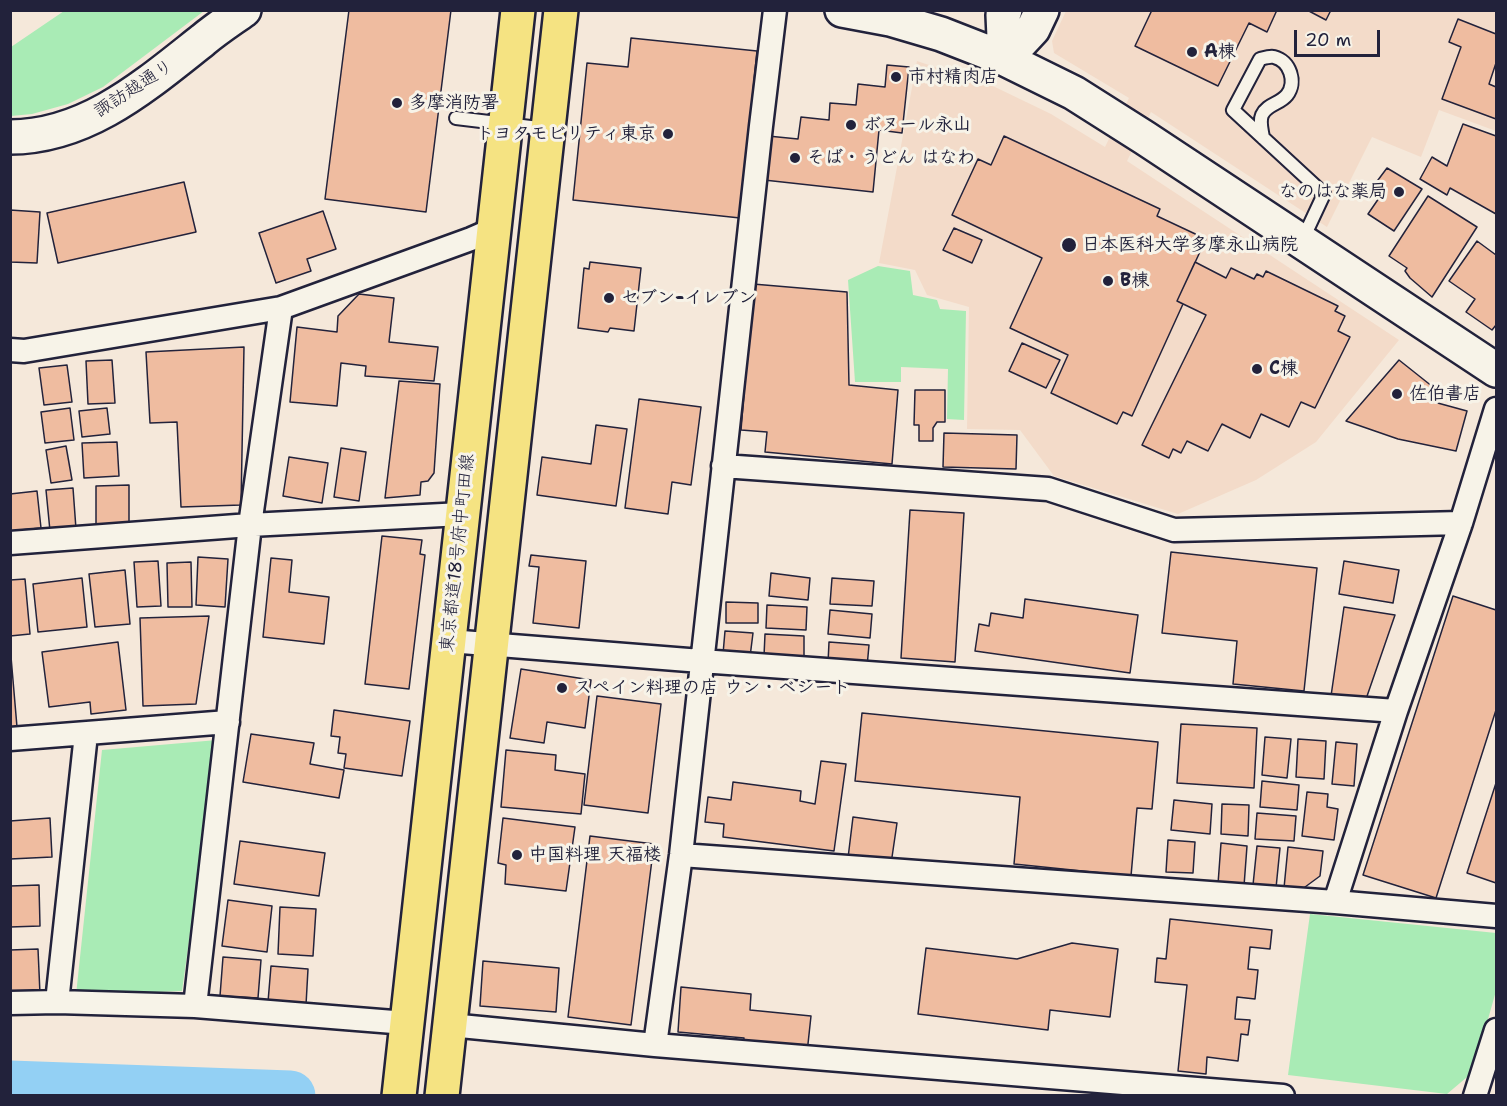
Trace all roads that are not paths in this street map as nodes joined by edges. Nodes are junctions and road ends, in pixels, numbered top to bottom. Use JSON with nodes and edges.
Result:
{"nodes":[{"id":1,"x":244,"y":10,"type":"edge"},
{"id":2,"x":518,"y":10,"type":"edge"},
{"id":3,"x":561,"y":10,"type":"edge"},
{"id":4,"x":775,"y":10,"type":"edge"},
{"id":5,"x":842,"y":10,"type":"edge"},
{"id":6,"x":1005,"y":10,"type":"edge"},
{"id":7,"x":1042,"y":10,"type":"edge"},
{"id":8,"x":1005,"y":58,"type":"junction"},
{"id":9,"x":456,"y":118,"type":"dead end"},
{"id":10,"x":505,"y":124,"type":"junction"},
{"id":11,"x":548,"y":129,"type":"junction"},
{"id":12,"x":10,"y":137,"type":"edge"},
{"id":13,"x":1263,"y":138,"type":"junction"},
{"id":14,"x":494,"y":229,"type":"junction"},
{"id":15,"x":1302,"y":241,"type":"junction"},
{"id":16,"x":281,"y":308,"type":"junction"},
{"id":17,"x":10,"y":350,"type":"edge"},
{"id":18,"x":1497,"y":370,"type":"edge"},
{"id":19,"x":1497,"y":409,"type":"edge"},
{"id":20,"x":723,"y":466,"type":"junction"},
{"id":21,"x":462,"y":514,"type":"junction"},
{"id":22,"x":1461,"y":523,"type":"junction"},
{"id":23,"x":250,"y":525,"type":"junction"},
{"id":24,"x":10,"y":543,"type":"edge"},
{"id":25,"x":449,"y":641,"type":"junction"},
{"id":26,"x":492,"y":643,"type":"junction"},
{"id":27,"x":701,"y":661,"type":"junction"},
{"id":28,"x":1396,"y":711,"type":"junction"},
{"id":29,"x":228,"y":722,"type":"junction"},
{"id":30,"x":86,"y":734,"type":"junction"},
{"id":31,"x":10,"y":739,"type":"edge"},
{"id":32,"x":681,"y":855,"type":"junction"},
{"id":33,"x":1335,"y":902,"type":"junction"},
{"id":34,"x":1497,"y":916,"type":"edge"},
{"id":35,"x":57,"y":1002,"type":"junction"},
{"id":36,"x":10,"y":1003,"type":"edge"},
{"id":37,"x":195,"y":1006,"type":"junction"},
{"id":38,"x":1497,"y":1030,"type":"edge"},
{"id":39,"x":405,"y":1033,"type":"junction"},
{"id":40,"x":449,"y":1037,"type":"junction"},
{"id":41,"x":655,"y":1045,"type":"junction"},
{"id":42,"x":399,"y":1095,"type":"edge"},
{"id":43,"x":442,"y":1095,"type":"edge"},
{"id":44,"x":1283,"y":1095,"type":"edge"},
{"id":45,"x":1475,"y":1095,"type":"edge"}],
"edges":[{"from":1,"to":12,"type":"street","name":"諏訪越通り"},
{"from":2,"to":10,"type":"main road","name":"東京都道18号府中町田線"},
{"from":3,"to":11,"type":"main road"},
{"from":4,"to":20,"type":"street"},
{"from":5,"to":8,"type":"street"},
{"from":6,"to":8,"type":"street"},
{"from":7,"to":8,"type":"street"},
{"from":8,"to":15,"type":"street"},
{"from":9,"to":10,"type":"lane"},
{"from":10,"to":11,"type":"lane"},
{"from":10,"to":14,"type":"main road","name":"東京都道18号府中町田線"},
{"from":11,"to":26,"type":"main road"},
{"from":13,"to":13,"type":"lane"},
{"from":13,"to":15,"type":"lane"},
{"from":14,"to":16,"type":"street"},
{"from":14,"to":21,"type":"main road","name":"東京都道18号府中町田線"},
{"from":15,"to":18,"type":"street"},
{"from":16,"to":17,"type":"street"},
{"from":16,"to":23,"type":"street"},
{"from":19,"to":22,"type":"street"},
{"from":20,"to":22,"type":"street"},
{"from":20,"to":27,"type":"street"},
{"from":21,"to":23,"type":"street"},
{"from":21,"to":25,"type":"main road","name":"東京都道18号府中町田線"},
{"from":22,"to":28,"type":"street"},
{"from":23,"to":24,"type":"street"},
{"from":23,"to":29,"type":"street"},
{"from":25,"to":26,"type":"street"},
{"from":25,"to":39,"type":"main road","name":"東京都道18号府中町田線"},
{"from":26,"to":27,"type":"street"},
{"from":26,"to":40,"type":"main road"},
{"from":27,"to":28,"type":"street"},
{"from":27,"to":32,"type":"street"},
{"from":28,"to":33,"type":"street"},
{"from":29,"to":30,"type":"street"},
{"from":29,"to":37,"type":"street"},
{"from":30,"to":31,"type":"street"},
{"from":30,"to":35,"type":"street"},
{"from":32,"to":33,"type":"street"},
{"from":32,"to":41,"type":"street"},
{"from":33,"to":34,"type":"street"},
{"from":35,"to":36,"type":"street"},
{"from":35,"to":37,"type":"street"},
{"from":37,"to":39,"type":"street"},
{"from":38,"to":45,"type":"street"},
{"from":39,"to":42,"type":"main road","name":"東京都道18号府中町田線"},
{"from":40,"to":41,"type":"street"},
{"from":40,"to":43,"type":"main road"},
{"from":41,"to":44,"type":"street"}]}
